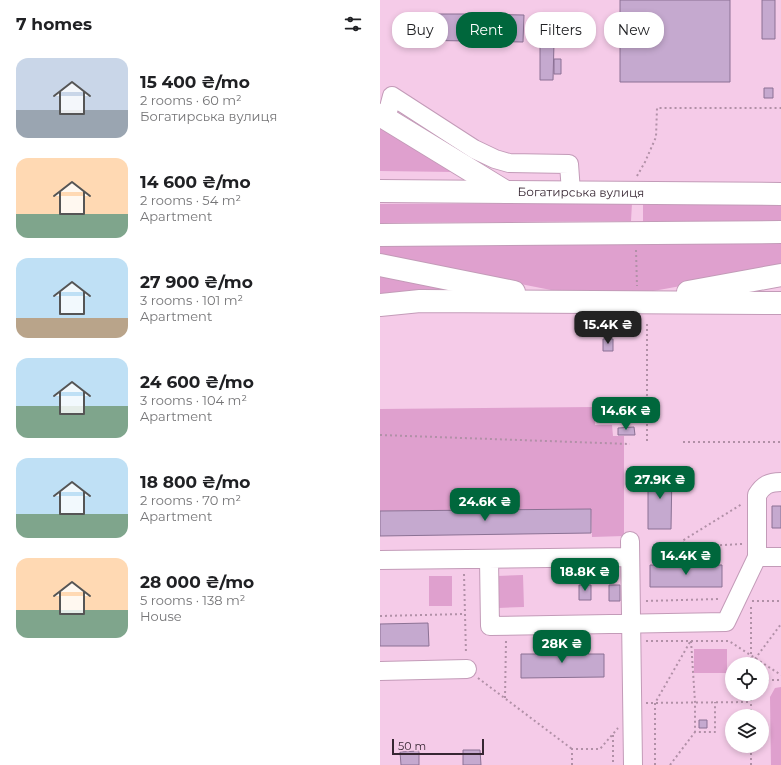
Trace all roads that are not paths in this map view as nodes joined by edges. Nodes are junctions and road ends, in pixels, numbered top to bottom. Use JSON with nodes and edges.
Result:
{"nodes":[{"id":1,"x":383,"y":117,"type":"edge"},
{"id":2,"x":380,"y":191,"type":"edge"},
{"id":3,"x":506,"y":192,"type":"junction"},
{"id":4,"x":571,"y":192,"type":"junction"},
{"id":5,"x":781,"y":194,"type":"edge"},
{"id":6,"x":781,"y":232,"type":"edge"},
{"id":7,"x":380,"y":234,"type":"edge"},
{"id":8,"x":380,"y":265,"type":"edge"},
{"id":9,"x":781,"y":275,"type":"edge"},
{"id":10,"x":561,"y":302,"type":"junction"},
{"id":11,"x":638,"y":302,"type":"junction"},
{"id":12,"x":781,"y":303,"type":"edge"},
{"id":13,"x":380,"y":305,"type":"edge"},
{"id":14,"x":781,"y":482,"type":"edge"},
{"id":15,"x":757,"y":551,"type":"junction"},
{"id":16,"x":781,"y":557,"type":"edge"},
{"id":17,"x":489,"y":559,"type":"junction"},
{"id":18,"x":380,"y":560,"type":"edge"},
{"id":19,"x":631,"y":623,"type":"junction"},
{"id":20,"x":467,"y":670,"type":"road end"},
{"id":21,"x":380,"y":671,"type":"edge"},
{"id":22,"x":633,"y":765,"type":"edge"}],
"edges":[{"from":1,"to":3,"type":"main road"},
{"from":1,"to":4,"type":"lane"},
{"from":2,"to":3,"type":"main road","name":"Богатирська вулиця"},
{"from":3,"to":4,"type":"main road","name":"Богатирська вулиця"},
{"from":4,"to":5,"type":"main road","name":"Богатирська вулиця"},
{"from":6,"to":7,"type":"main road"},
{"from":8,"to":10,"type":"main road"},
{"from":9,"to":11,"type":"main road"},
{"from":10,"to":11,"type":"main road"},
{"from":10,"to":13,"type":"main road"},
{"from":11,"to":12,"type":"main road"},
{"from":14,"to":15,"type":"lane"},
{"from":15,"to":16,"type":"lane"},
{"from":15,"to":19,"type":"lane"},
{"from":17,"to":18,"type":"lane"},
{"from":17,"to":19,"type":"lane"},
{"from":17,"to":19,"type":"lane"},
{"from":19,"to":22,"type":"lane"},
{"from":20,"to":21,"type":"lane"}]}
